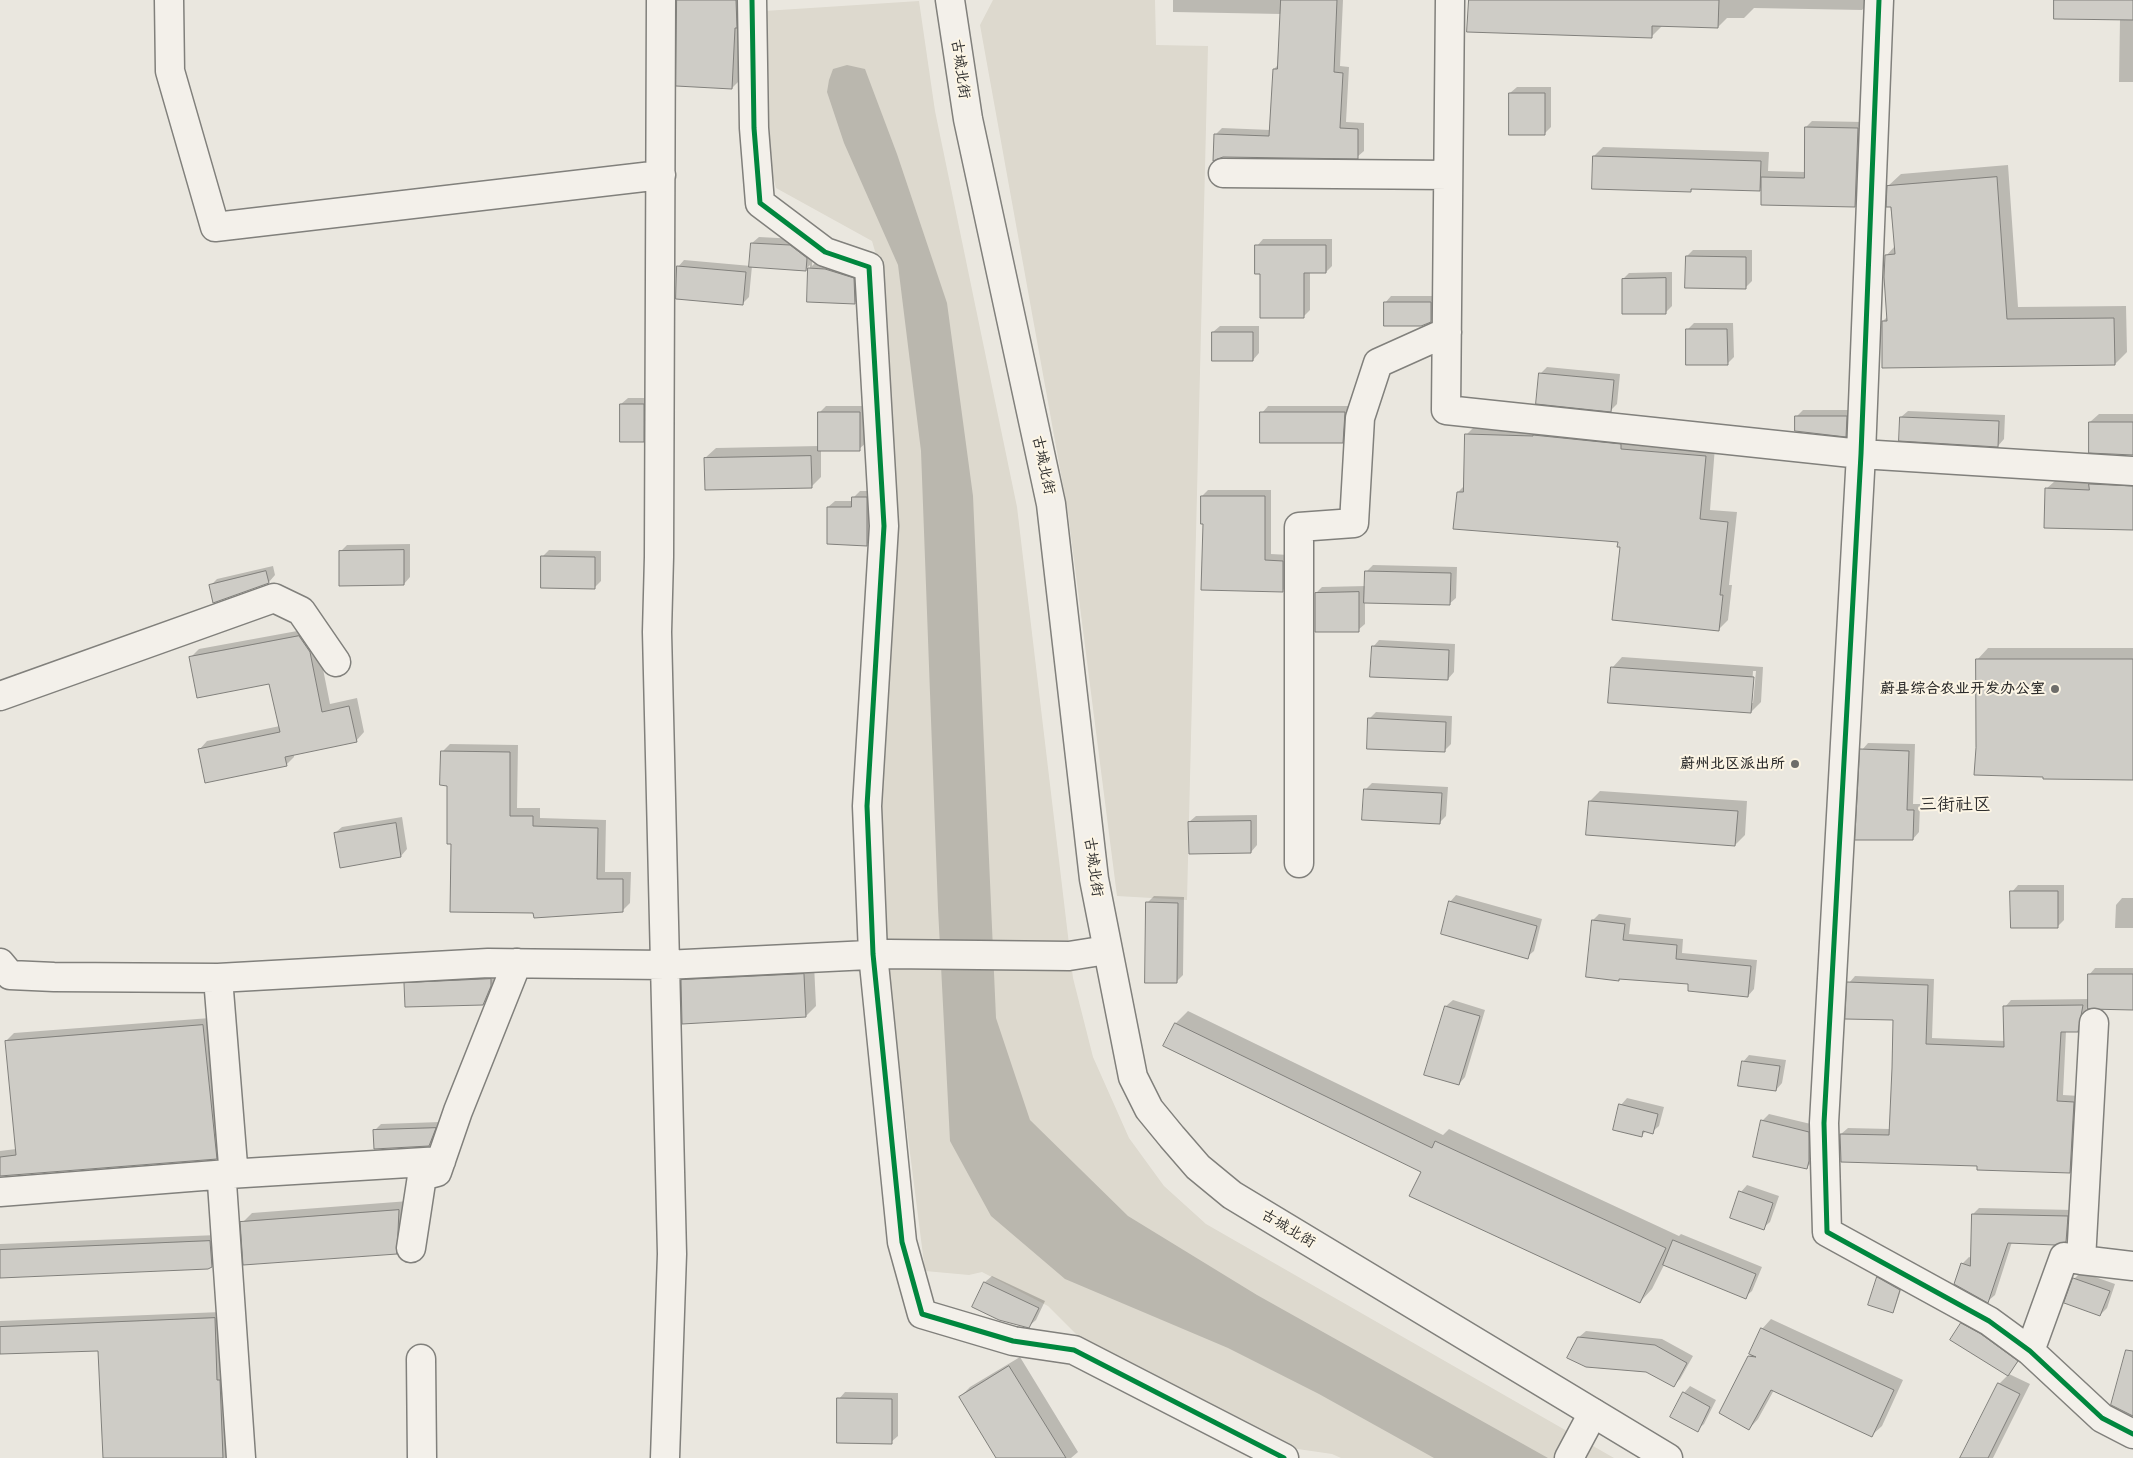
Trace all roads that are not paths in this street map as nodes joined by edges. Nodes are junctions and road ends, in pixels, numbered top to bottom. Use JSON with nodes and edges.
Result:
{"nodes":[{"id":1,"x":169,"y":0,"type":"edge"},
{"id":2,"x":661,"y":0,"type":"edge"},
{"id":3,"x":752,"y":0,"type":"edge"},
{"id":4,"x":950,"y":0,"type":"edge"},
{"id":5,"x":1450,"y":0,"type":"edge"},
{"id":6,"x":1879,"y":0,"type":"edge"},
{"id":7,"x":1223,"y":172,"type":"dead end"},
{"id":8,"x":660,"y":175,"type":"junction"},
{"id":9,"x":1448,"y":175,"type":"junction"},
{"id":10,"x":1447,"y":332,"type":"junction"},
{"id":11,"x":1861,"y":454,"type":"junction"},
{"id":12,"x":2133,"y":471,"type":"edge"},
{"id":13,"x":336,"y":662,"type":"dead end"},
{"id":14,"x":0,"y":696,"type":"edge"},
{"id":15,"x":1299,"y":863,"type":"dead end"},
{"id":16,"x":1107,"y":950,"type":"junction"},
{"id":17,"x":881,"y":954,"type":"junction"},
{"id":18,"x":517,"y":963,"type":"junction"},
{"id":19,"x":0,"y":964,"type":"edge"},
{"id":20,"x":665,"y":965,"type":"junction"},
{"id":21,"x":218,"y":978,"type":"junction"},
{"id":22,"x":2094,"y":1022,"type":"dead end"},
{"id":23,"x":441,"y":1161,"type":"junction"},
{"id":24,"x":228,"y":1174,"type":"junction"},
{"id":25,"x":0,"y":1192,"type":"edge"},
{"id":26,"x":411,"y":1248,"type":"dead end"},
{"id":27,"x":2081,"y":1260,"type":"junction"},
{"id":28,"x":2133,"y":1266,"type":"edge"},
{"id":29,"x":2030,"y":1351,"type":"junction"},
{"id":30,"x":420,"y":1359,"type":"dead end"},
{"id":31,"x":1593,"y":1414,"type":"junction"},
{"id":32,"x":2133,"y":1434,"type":"edge"},
{"id":33,"x":1573,"y":1451,"type":"edge"},
{"id":34,"x":241,"y":1458,"type":"edge"},
{"id":35,"x":422,"y":1458,"type":"edge"},
{"id":36,"x":666,"y":1458,"type":"edge"},
{"id":37,"x":1284,"y":1458,"type":"edge"},
{"id":38,"x":1668,"y":1458,"type":"edge"}],
"edges":[{"from":1,"to":8,"type":"street"},
{"from":2,"to":8,"type":"street"},
{"from":3,"to":17,"type":"street"},
{"from":4,"to":16,"type":"street","name":"古城北街"},
{"from":5,"to":9,"type":"street"},
{"from":6,"to":11,"type":"street"},
{"from":7,"to":9,"type":"street"},
{"from":8,"to":20,"type":"street"},
{"from":9,"to":10,"type":"street"},
{"from":10,"to":11,"type":"street"},
{"from":10,"to":15,"type":"street"},
{"from":11,"to":12,"type":"street"},
{"from":11,"to":29,"type":"street"},
{"from":13,"to":14,"type":"street"},
{"from":16,"to":17,"type":"street"},
{"from":16,"to":31,"type":"street","name":"古城北街"},
{"from":17,"to":20,"type":"street"},
{"from":17,"to":37,"type":"street"},
{"from":18,"to":20,"type":"street"},
{"from":18,"to":21,"type":"street"},
{"from":18,"to":23,"type":"street"},
{"from":19,"to":21,"type":"street"},
{"from":20,"to":36,"type":"street"},
{"from":21,"to":24,"type":"street"},
{"from":22,"to":27,"type":"street"},
{"from":23,"to":24,"type":"street"},
{"from":23,"to":26,"type":"street"},
{"from":24,"to":25,"type":"street"},
{"from":24,"to":34,"type":"street"},
{"from":27,"to":28,"type":"street"},
{"from":27,"to":29,"type":"street"},
{"from":29,"to":32,"type":"street"},
{"from":30,"to":35,"type":"street"},
{"from":31,"to":33,"type":"street"},
{"from":31,"to":38,"type":"street","name":"古城北街"}]}
